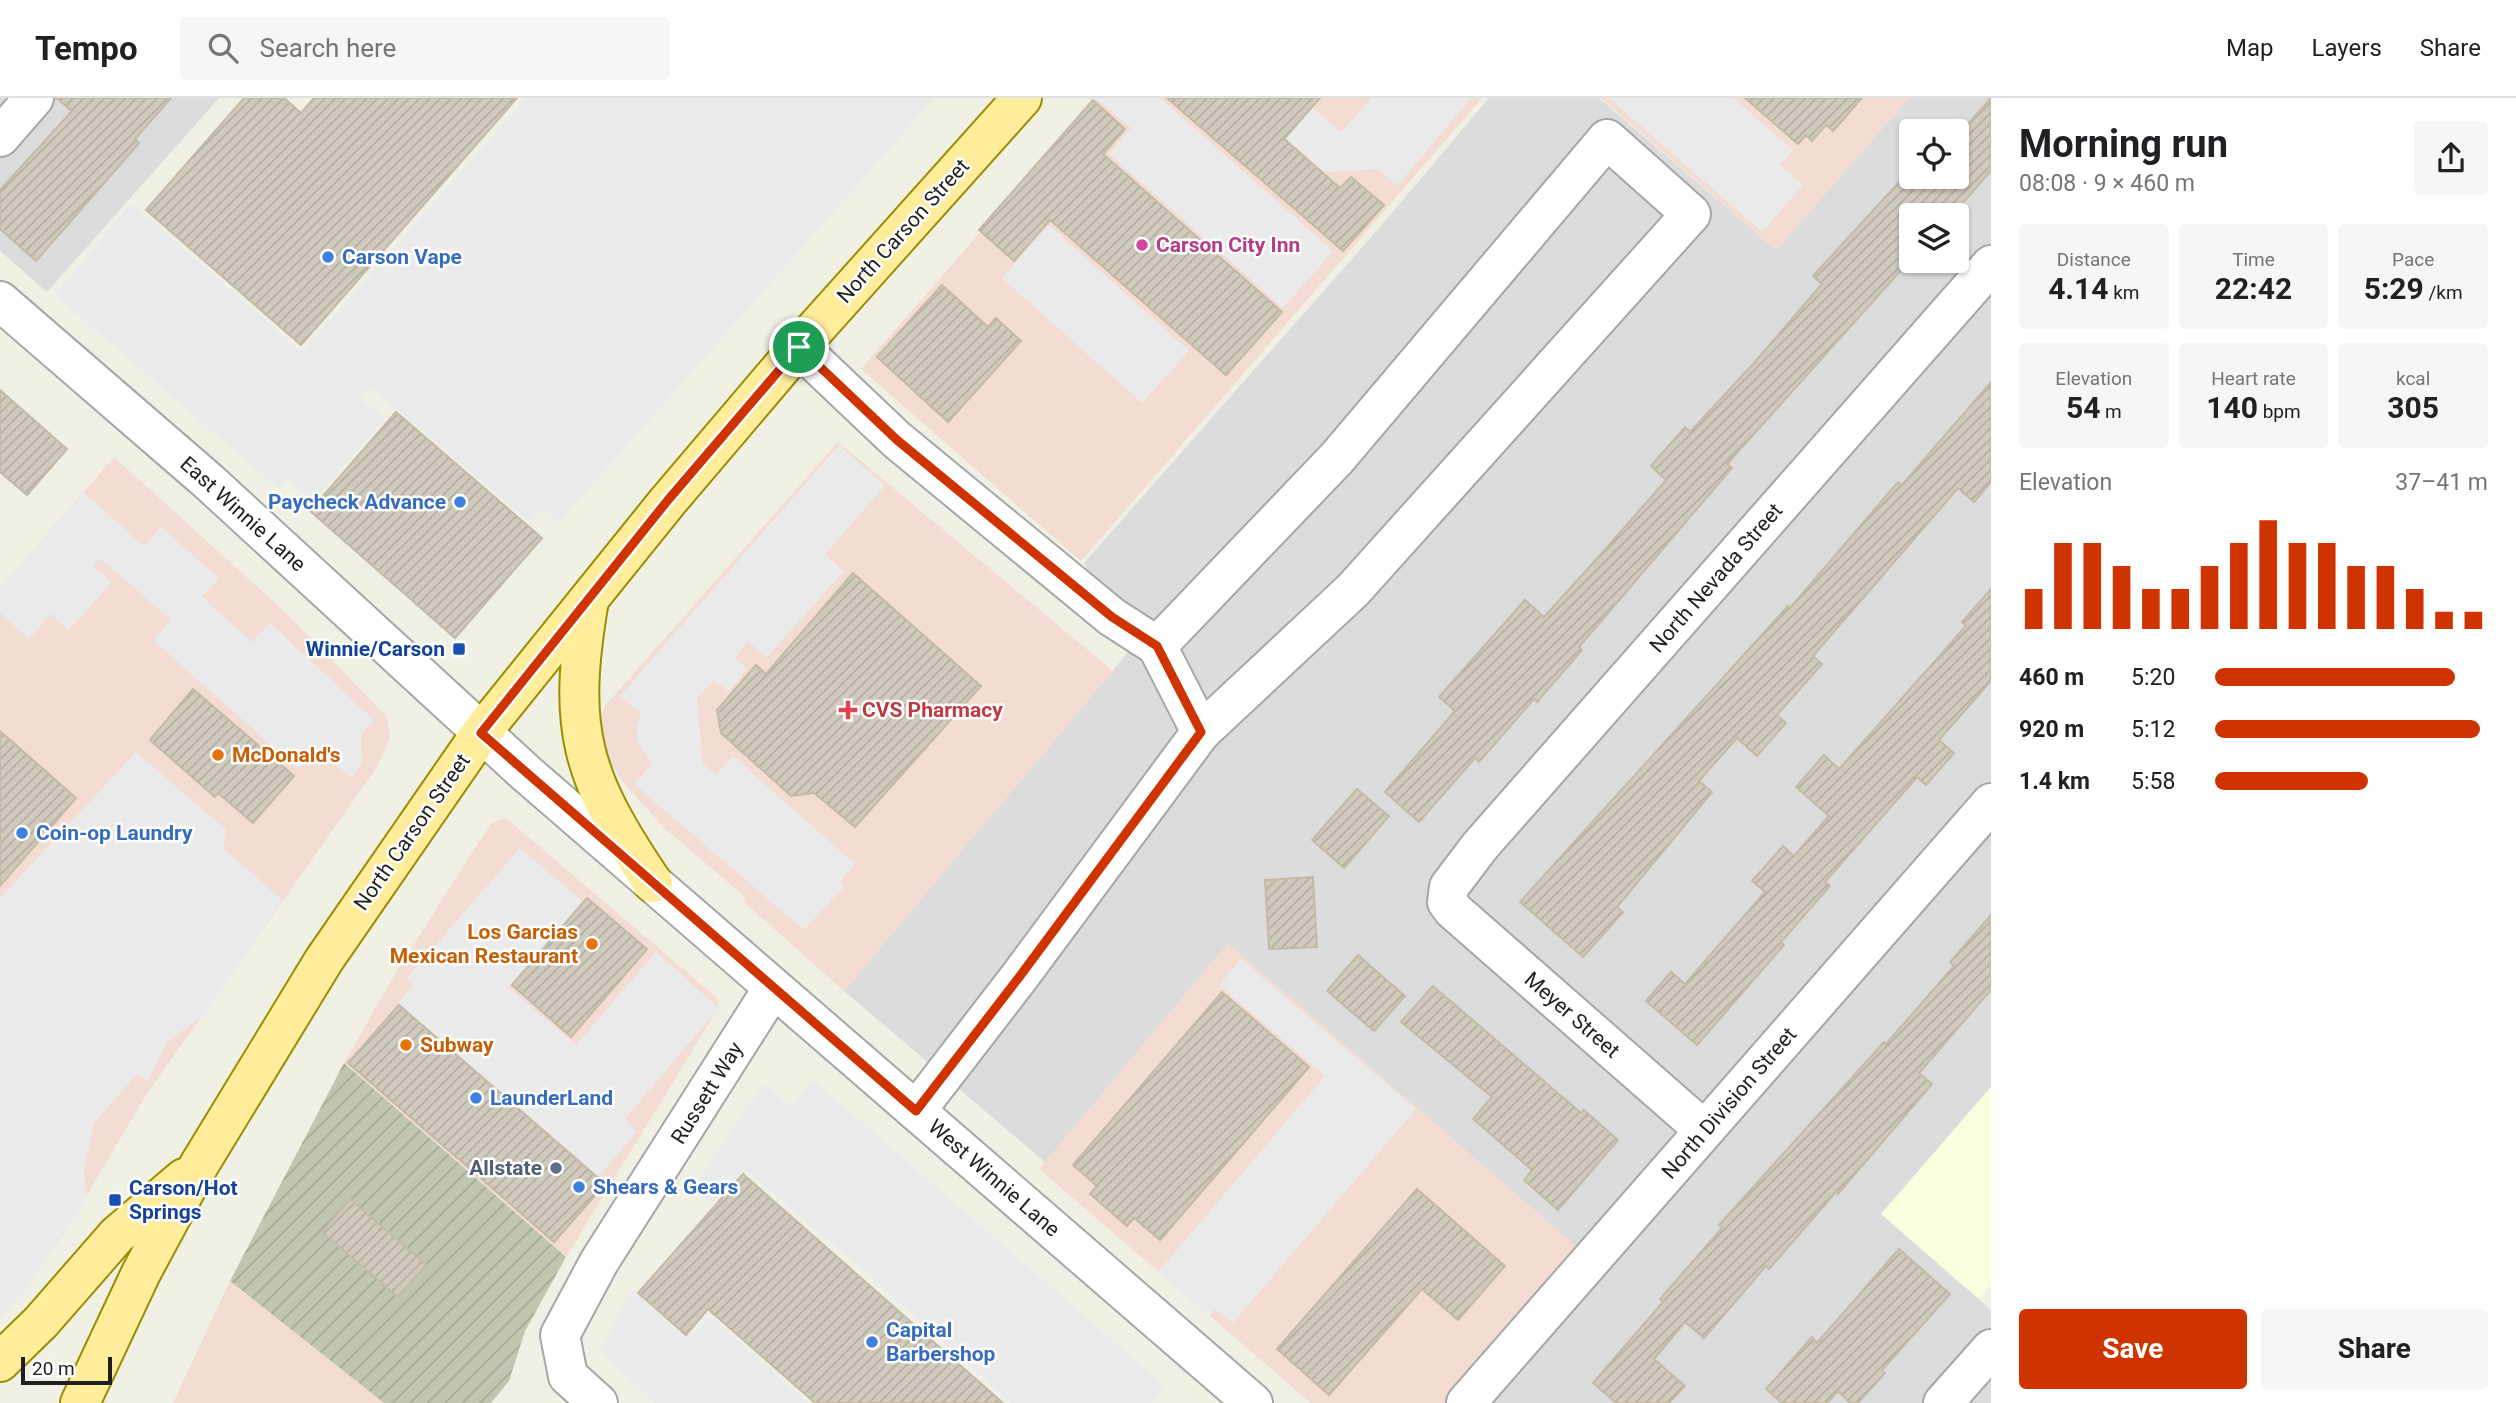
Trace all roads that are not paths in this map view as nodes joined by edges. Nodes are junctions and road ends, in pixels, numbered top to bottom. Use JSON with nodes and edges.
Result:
{"nodes":[{"id":1,"x":34,"y":98,"type":"edge"},
{"id":2,"x":1022,"y":98,"type":"edge"},
{"id":3,"x":0,"y":137,"type":"edge"},
{"id":4,"x":1991,"y":265,"type":"edge"},
{"id":5,"x":0,"y":300,"type":"edge"},
{"id":6,"x":799,"y":347,"type":"junction"},
{"id":7,"x":589,"y":597,"type":"junction"},
{"id":8,"x":1157,"y":646,"type":"junction"},
{"id":9,"x":1201,"y":732,"type":"junction"},
{"id":10,"x":481,"y":733,"type":"junction"},
{"id":11,"x":1991,"y":803,"type":"edge"},
{"id":12,"x":653,"y":883,"type":"junction"},
{"id":13,"x":1449,"y":896,"type":"joint"},
{"id":14,"x":773,"y":988,"type":"junction"},
{"id":15,"x":916,"y":1111,"type":"junction"},
{"id":16,"x":1704,"y":1130,"type":"junction"},
{"id":17,"x":199,"y":1165,"type":"junction"},
{"id":18,"x":1991,"y":1349,"type":"edge"},
{"id":19,"x":0,"y":1362,"type":"edge"},
{"id":20,"x":586,"y":1393,"type":"edge"},
{"id":21,"x":80,"y":1403,"type":"edge"},
{"id":22,"x":1253,"y":1403,"type":"edge"},
{"id":23,"x":1466,"y":1403,"type":"edge"},
{"id":24,"x":1943,"y":1403,"type":"edge"}],
"edges":[{"from":1,"to":3,"type":"street"},
{"from":2,"to":6,"type":"main road","name":"North Carson Street"},
{"from":4,"to":13,"type":"street","name":"North Nevada Street"},
{"from":5,"to":10,"type":"street","name":"East Winnie Lane"},
{"from":6,"to":7,"type":"main road","name":"North Carson Street"},
{"from":6,"to":8,"type":"street"},
{"from":7,"to":10,"type":"main road","name":"North Carson Street"},
{"from":7,"to":12,"type":"main road"},
{"from":8,"to":9,"type":"street"},
{"from":8,"to":9,"type":"street"},
{"from":9,"to":15,"type":"street"},
{"from":10,"to":12,"type":"street","name":"West Winnie Lane"},
{"from":10,"to":17,"type":"main road","name":"North Carson Street"},
{"from":11,"to":16,"type":"street","name":"North Division Street"},
{"from":12,"to":14,"type":"street","name":"West Winnie Lane"},
{"from":13,"to":16,"type":"street","name":"Meyer Street"},
{"from":14,"to":15,"type":"street","name":"West Winnie Lane"},
{"from":14,"to":20,"type":"street","name":"Russett Way"},
{"from":15,"to":22,"type":"street","name":"West Winnie Lane"},
{"from":16,"to":23,"type":"street","name":"North Division Street"},
{"from":17,"to":19,"type":"main road"},
{"from":17,"to":21,"type":"main road","name":"North Carson Street"},
{"from":18,"to":24,"type":"street"}]}
